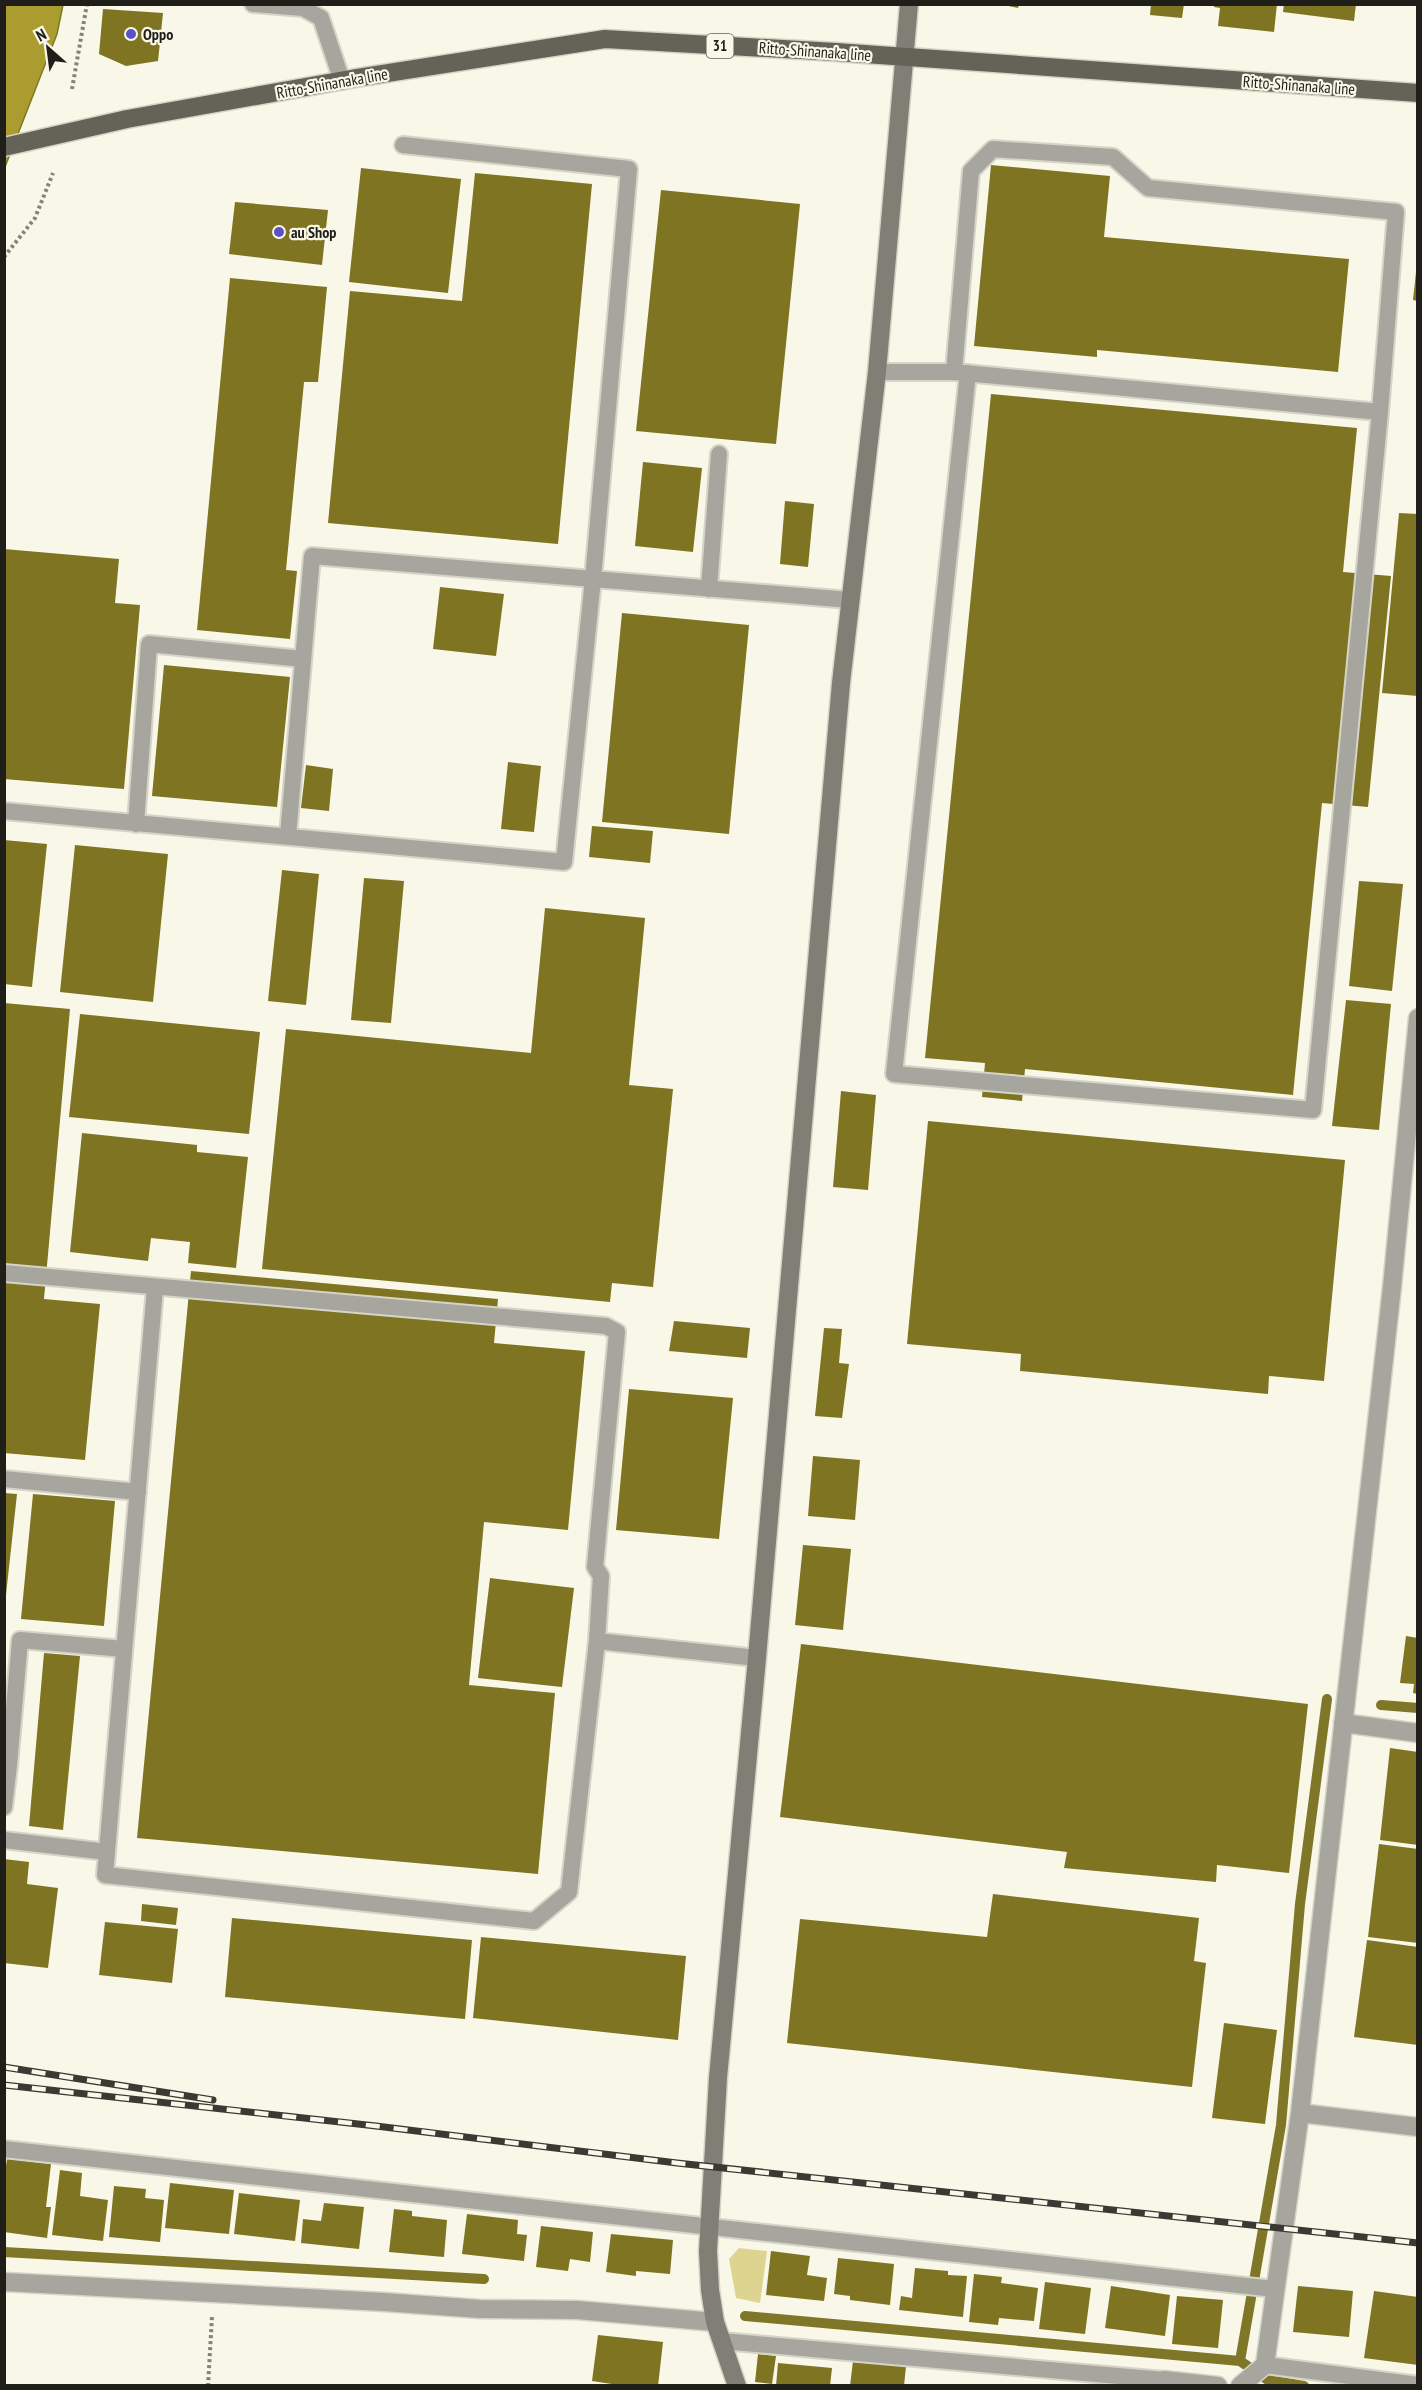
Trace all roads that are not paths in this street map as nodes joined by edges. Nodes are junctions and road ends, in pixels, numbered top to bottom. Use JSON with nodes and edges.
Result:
{"nodes":[{"id":1,"x":252,"y":4,"type":"edge"},
{"id":2,"x":909,"y":4,"type":"edge"},
{"id":3,"x":904,"y":57,"type":"junction"},
{"id":4,"x":342,"y":81,"type":"junction"},
{"id":5,"x":1418,"y":93,"type":"edge"},
{"id":6,"x":403,"y":145,"type":"dead end"},
{"id":7,"x":4,"y":147,"type":"edge"},
{"id":8,"x":877,"y":372,"type":"junction"},
{"id":9,"x":961,"y":373,"type":"junction"},
{"id":10,"x":1380,"y":412,"type":"junction"},
{"id":11,"x":719,"y":454,"type":"dead end"},
{"id":12,"x":593,"y":579,"type":"junction"},
{"id":13,"x":709,"y":589,"type":"junction"},
{"id":14,"x":850,"y":600,"type":"junction"},
{"id":15,"x":303,"y":659,"type":"junction"},
{"id":16,"x":4,"y":811,"type":"edge"},
{"id":17,"x":136,"y":824,"type":"junction"},
{"id":18,"x":288,"y":836,"type":"junction"},
{"id":19,"x":1418,"y":1018,"type":"edge"},
{"id":20,"x":4,"y":1273,"type":"edge"},
{"id":21,"x":155,"y":1287,"type":"junction"},
{"id":22,"x":4,"y":1479,"type":"edge"},
{"id":23,"x":138,"y":1492,"type":"junction"},
{"id":24,"x":597,"y":1641,"type":"junction"},
{"id":25,"x":124,"y":1649,"type":"junction"},
{"id":26,"x":757,"y":1658,"type":"junction"},
{"id":27,"x":1343,"y":1723,"type":"junction"},
{"id":28,"x":1418,"y":1733,"type":"edge"},
{"id":29,"x":7,"y":1765,"type":"edge"},
{"id":30,"x":4,"y":1807,"type":"edge"},
{"id":31,"x":4,"y":1840,"type":"edge"},
{"id":32,"x":107,"y":1852,"type":"junction"},
{"id":33,"x":1300,"y":2113,"type":"junction"},
{"id":34,"x":1418,"y":2127,"type":"edge"},
{"id":35,"x":4,"y":2149,"type":"edge"},
{"id":36,"x":709,"y":2228,"type":"junction"},
{"id":37,"x":4,"y":2282,"type":"edge"},
{"id":38,"x":1274,"y":2289,"type":"junction"},
{"id":39,"x":715,"y":2322,"type":"junction"},
{"id":40,"x":722,"y":2342,"type":"junction"},
{"id":41,"x":1265,"y":2364,"type":"junction"},
{"id":42,"x":1164,"y":2383,"type":"edge"},
{"id":43,"x":737,"y":2385,"type":"edge"},
{"id":44,"x":1218,"y":2385,"type":"edge"},
{"id":45,"x":1240,"y":2385,"type":"edge"},
{"id":46,"x":1418,"y":2385,"type":"edge"}],
"edges":[{"from":1,"to":4,"type":"lane"},
{"from":2,"to":3,"type":"street"},
{"from":3,"to":4,"type":"main road","name":"Ritto-Shinanaka line","number":"31"},
{"from":3,"to":5,"type":"main road","name":"Ritto-Shinanaka line","number":"31"},
{"from":3,"to":8,"type":"street"},
{"from":4,"to":7,"type":"main road","name":"Ritto-Shinanaka line","number":"31"},
{"from":6,"to":12,"type":"lane"},
{"from":8,"to":9,"type":"lane"},
{"from":8,"to":14,"type":"street"},
{"from":9,"to":10,"type":"lane"},
{"from":9,"to":10,"type":"lane"},
{"from":9,"to":10,"type":"lane"},
{"from":11,"to":13,"type":"lane"},
{"from":12,"to":13,"type":"lane"},
{"from":12,"to":15,"type":"lane"},
{"from":12,"to":18,"type":"lane"},
{"from":13,"to":14,"type":"lane"},
{"from":14,"to":26,"type":"street"},
{"from":15,"to":17,"type":"lane"},
{"from":15,"to":18,"type":"lane"},
{"from":16,"to":17,"type":"lane"},
{"from":17,"to":18,"type":"lane"},
{"from":19,"to":27,"type":"street"},
{"from":20,"to":21,"type":"lane"},
{"from":21,"to":23,"type":"lane"},
{"from":21,"to":24,"type":"lane"},
{"from":22,"to":23,"type":"lane"},
{"from":23,"to":25,"type":"lane"},
{"from":24,"to":26,"type":"lane"},
{"from":24,"to":32,"type":"lane"},
{"from":25,"to":29,"type":"lane"},
{"from":25,"to":32,"type":"lane"},
{"from":26,"to":36,"type":"street"},
{"from":27,"to":28,"type":"street"},
{"from":27,"to":33,"type":"street"},
{"from":29,"to":30,"type":"lane"},
{"from":31,"to":32,"type":"lane"},
{"from":33,"to":34,"type":"street"},
{"from":33,"to":38,"type":"street"},
{"from":35,"to":36,"type":"lane"},
{"from":36,"to":38,"type":"lane"},
{"from":36,"to":39,"type":"street"},
{"from":37,"to":39,"type":"street"},
{"from":38,"to":41,"type":"street"},
{"from":39,"to":40,"type":"street"},
{"from":40,"to":42,"type":"lane"},
{"from":40,"to":43,"type":"street"},
{"from":41,"to":45,"type":"street"},
{"from":41,"to":46,"type":"lane"},
{"from":42,"to":44,"type":"street"}]}
